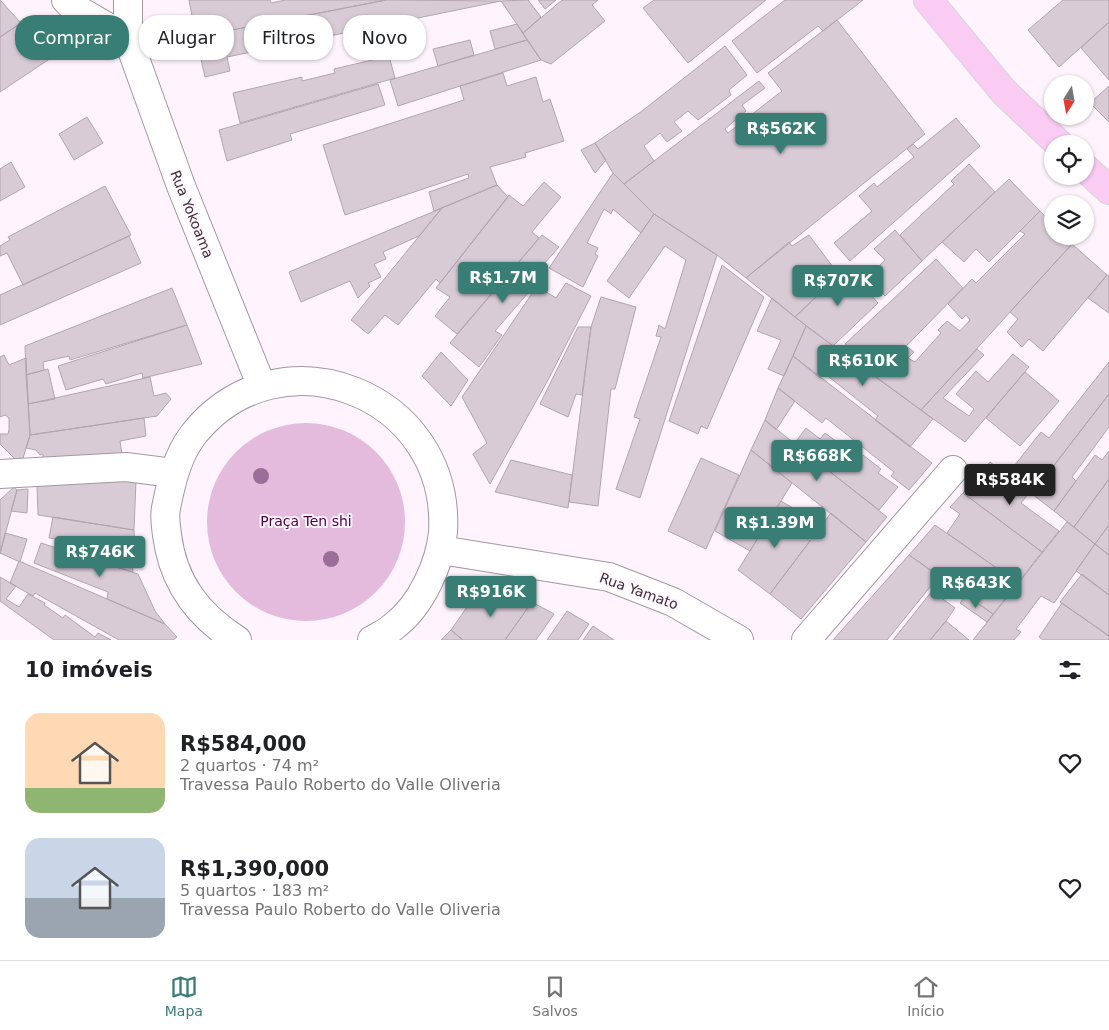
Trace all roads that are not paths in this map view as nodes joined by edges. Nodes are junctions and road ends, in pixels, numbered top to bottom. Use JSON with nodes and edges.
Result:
{"nodes":[{"id":1,"x":66,"y":0,"type":"edge"},
{"id":2,"x":128,"y":0,"type":"edge"},
{"id":3,"x":928,"y":0,"type":"edge"},
{"id":4,"x":87,"y":15,"type":"edge"},
{"id":5,"x":128,"y":15,"type":"edge"},
{"id":6,"x":129,"y":42,"type":"edge"},
{"id":7,"x":1049,"y":135,"type":"edge"},
{"id":8,"x":1094,"y":176,"type":"edge"},
{"id":9,"x":1109,"y":190,"type":"edge"},
{"id":10,"x":262,"y":387,"type":"junction"},
{"id":11,"x":953,"y":470,"type":"dead end"},
{"id":12,"x":173,"y":473,"type":"junction"},
{"id":13,"x":0,"y":474,"type":"edge"},
{"id":14,"x":441,"y":550,"type":"junction"},
{"id":15,"x":220,"y":636,"type":"edge"},
{"id":16,"x":372,"y":640,"type":"edge"},
{"id":17,"x":739,"y":640,"type":"edge"},
{"id":18,"x":806,"y":640,"type":"edge"}],
"edges":[{"from":1,"to":4,"type":"street"},
{"from":2,"to":5,"type":"street","name":"Rua Yokoama"},
{"from":3,"to":7,"type":"main road"},
{"from":6,"to":10,"type":"street","name":"Rua Yokoama"},
{"from":8,"to":9,"type":"main road"},
{"from":10,"to":12,"type":"street"},
{"from":10,"to":14,"type":"street"},
{"from":11,"to":18,"type":"street"},
{"from":12,"to":13,"type":"street"},
{"from":12,"to":15,"type":"street"},
{"from":14,"to":16,"type":"street"},
{"from":14,"to":17,"type":"street","name":"Rua Yamato"}]}
